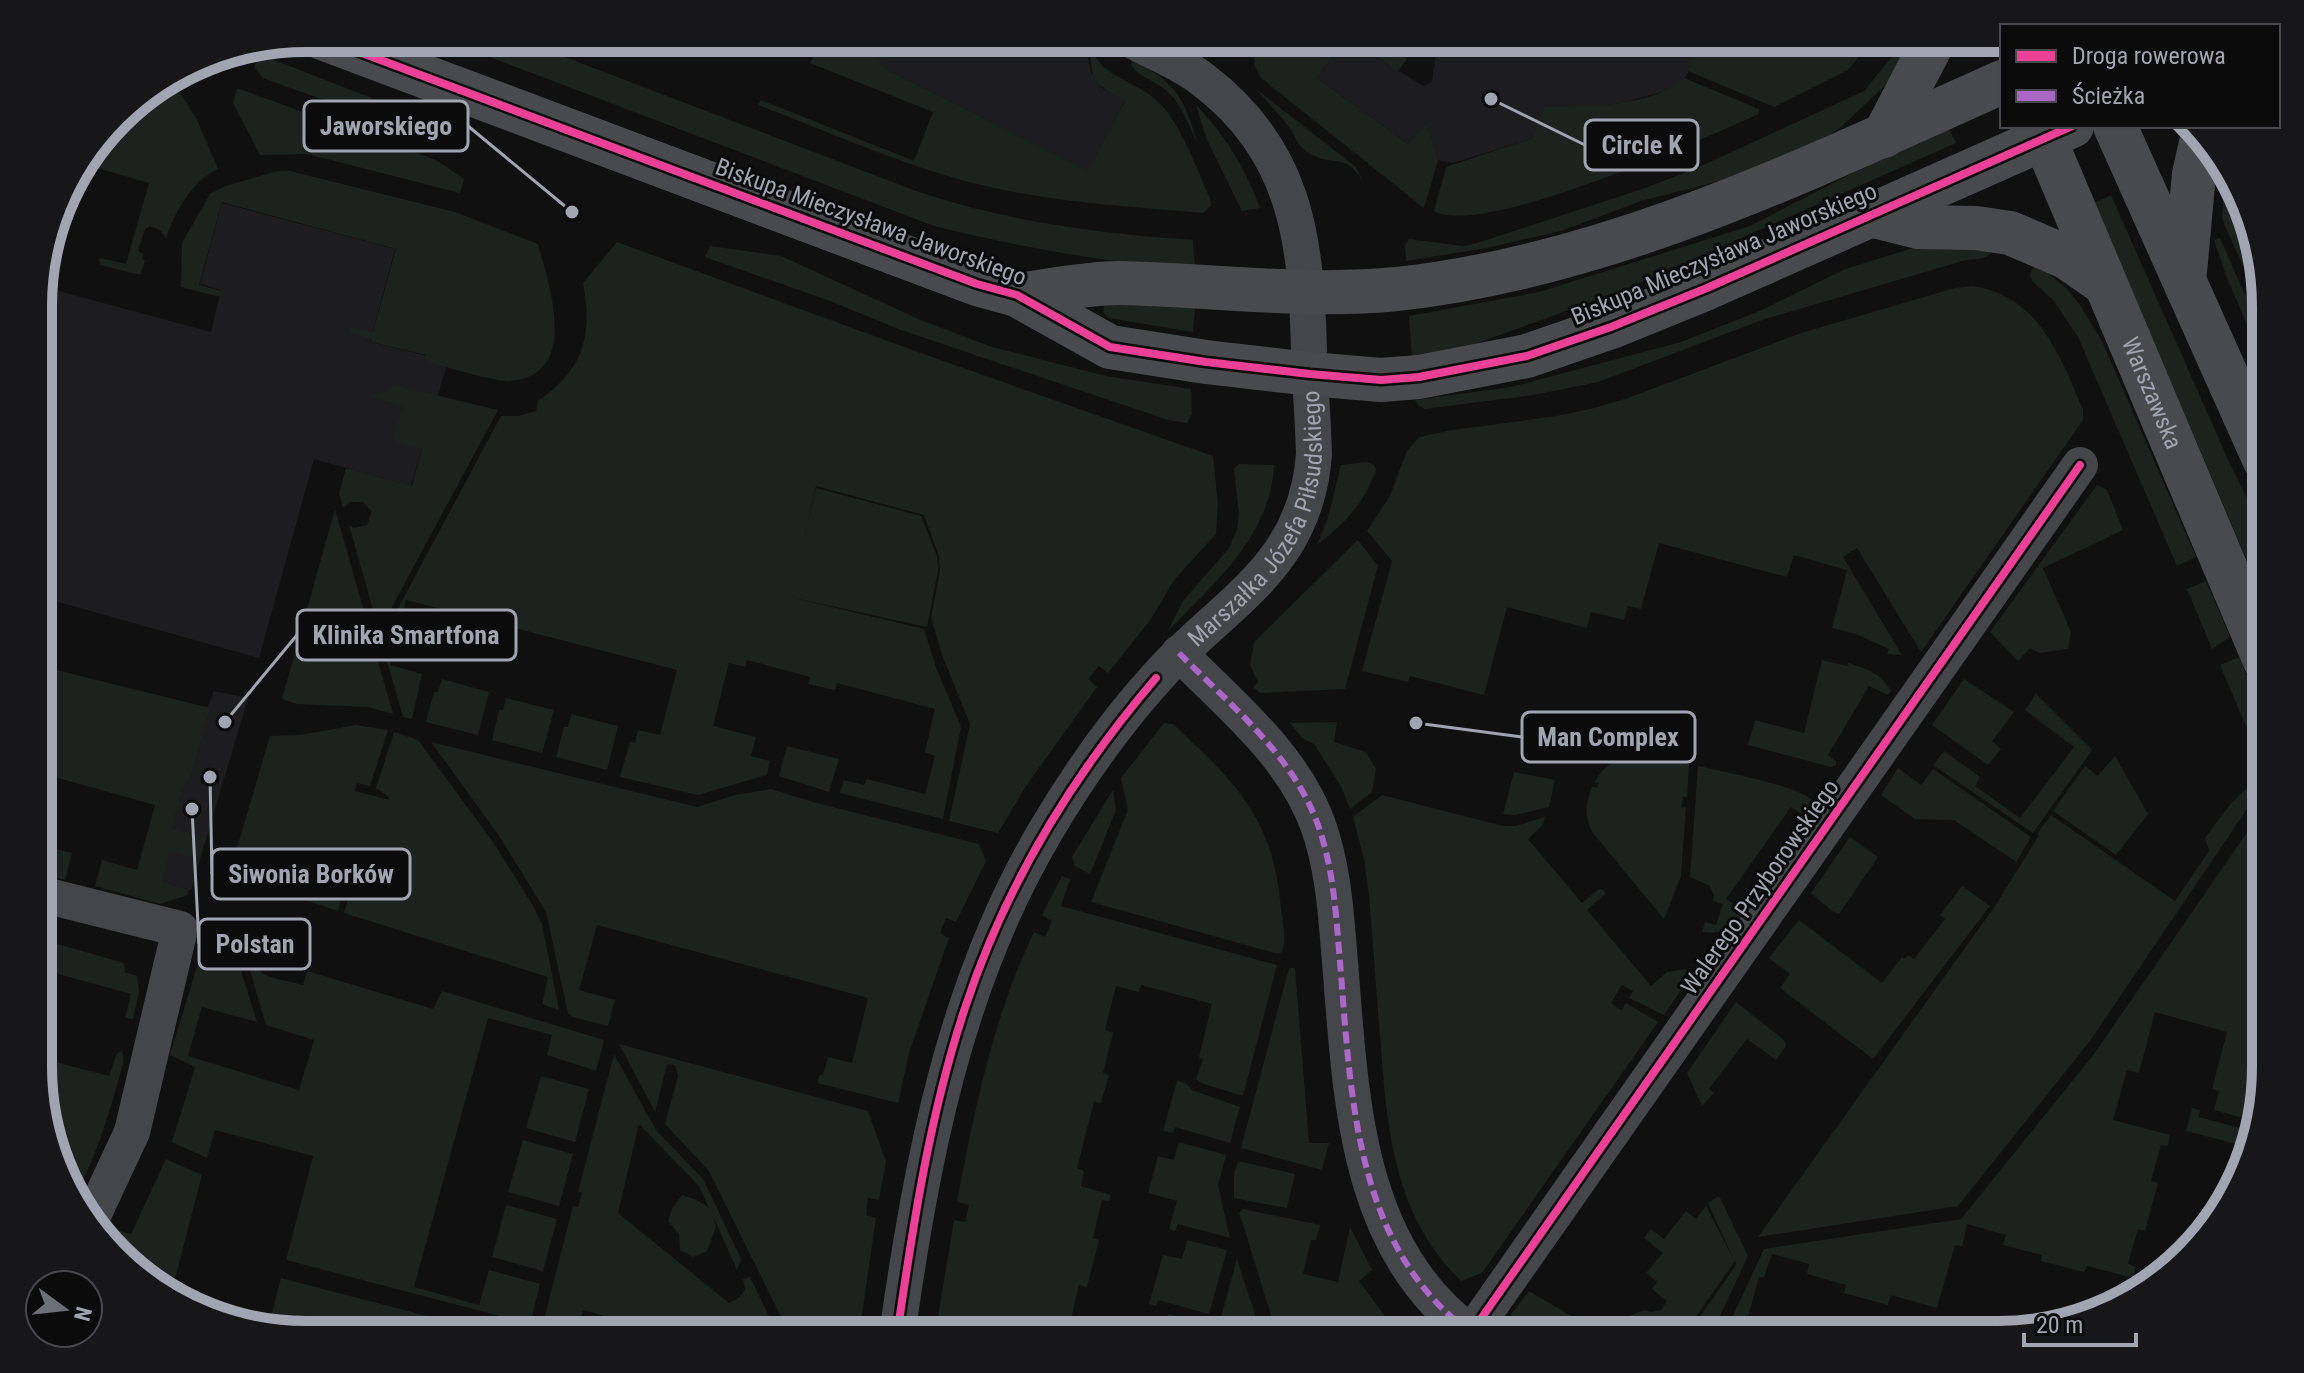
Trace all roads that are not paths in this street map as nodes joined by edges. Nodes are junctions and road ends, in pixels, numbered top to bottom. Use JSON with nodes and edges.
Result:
{"nodes":[{"id":1,"x":359,"y":52,"type":"edge"},
{"id":2,"x":1153,"y":52,"type":"edge"},
{"id":3,"x":1928,"y":52,"type":"edge"},
{"id":4,"x":2000,"y":83,"type":"edge"},
{"id":5,"x":2116,"y":128,"type":"edge"},
{"id":6,"x":2051,"y":130,"type":"edge"},
{"id":7,"x":1884,"y":136,"type":"junction"},
{"id":8,"x":2199,"y":152,"type":"edge"},
{"id":9,"x":1870,"y":215,"type":"junction"},
{"id":10,"x":2185,"y":279,"type":"junction"},
{"id":11,"x":2105,"y":284,"type":"junction"},
{"id":12,"x":1308,"y":292,"type":"junction"},
{"id":13,"x":1017,"y":295,"type":"junction"},
{"id":14,"x":1310,"y":374,"type":"junction"},
{"id":15,"x":2251,"y":429,"type":"edge"},
{"id":16,"x":2080,"y":465,"type":"dead end"},
{"id":17,"x":2251,"y":628,"type":"edge"},
{"id":18,"x":1167,"y":666,"type":"junction"},
{"id":19,"x":52,"y":897,"type":"edge"},
{"id":20,"x":96,"y":1209,"type":"edge"},
{"id":21,"x":1456,"y":1320,"type":"edge"},
{"id":22,"x":1483,"y":1320,"type":"edge"},
{"id":23,"x":899,"y":1321,"type":"edge"}],
"edges":[{"from":1,"to":13,"type":"street","name":"Biskupa Mieczysława Jaworskiego"},
{"from":2,"to":12,"type":"street","name":"Marszałka Józefa Piłsudskiego"},
{"from":3,"to":7,"type":"street"},
{"from":4,"to":7,"type":"street","name":"Biskupa Mieczysława Jaworskiego"},
{"from":5,"to":10,"type":"street"},
{"from":6,"to":9,"type":"street","name":"Biskupa Mieczysława Jaworskiego"},
{"from":6,"to":11,"type":"street","name":"Warszawska"},
{"from":7,"to":12,"type":"street","name":"Biskupa Mieczysława Jaworskiego"},
{"from":8,"to":10,"type":"street"},
{"from":9,"to":11,"type":"street"},
{"from":9,"to":14,"type":"street","name":"Biskupa Mieczysława Jaworskiego"},
{"from":10,"to":15,"type":"street"},
{"from":11,"to":17,"type":"street","name":"Warszawska"},
{"from":12,"to":13,"type":"street","name":"Biskupa Mieczysława Jaworskiego"},
{"from":12,"to":14,"type":"street","name":"Marszałka Józefa Piłsudskiego"},
{"from":13,"to":14,"type":"street","name":"Biskupa Mieczysława Jaworskiego"},
{"from":14,"to":18,"type":"street","name":"Marszałka Józefa Piłsudskiego"},
{"from":16,"to":22,"type":"street","name":"Walerego Przyborowskiego"},
{"from":18,"to":21,"type":"street"},
{"from":18,"to":23,"type":"street","name":"Marszałka Józefa Piłsudskiego"},
{"from":19,"to":20,"type":"street"}]}
